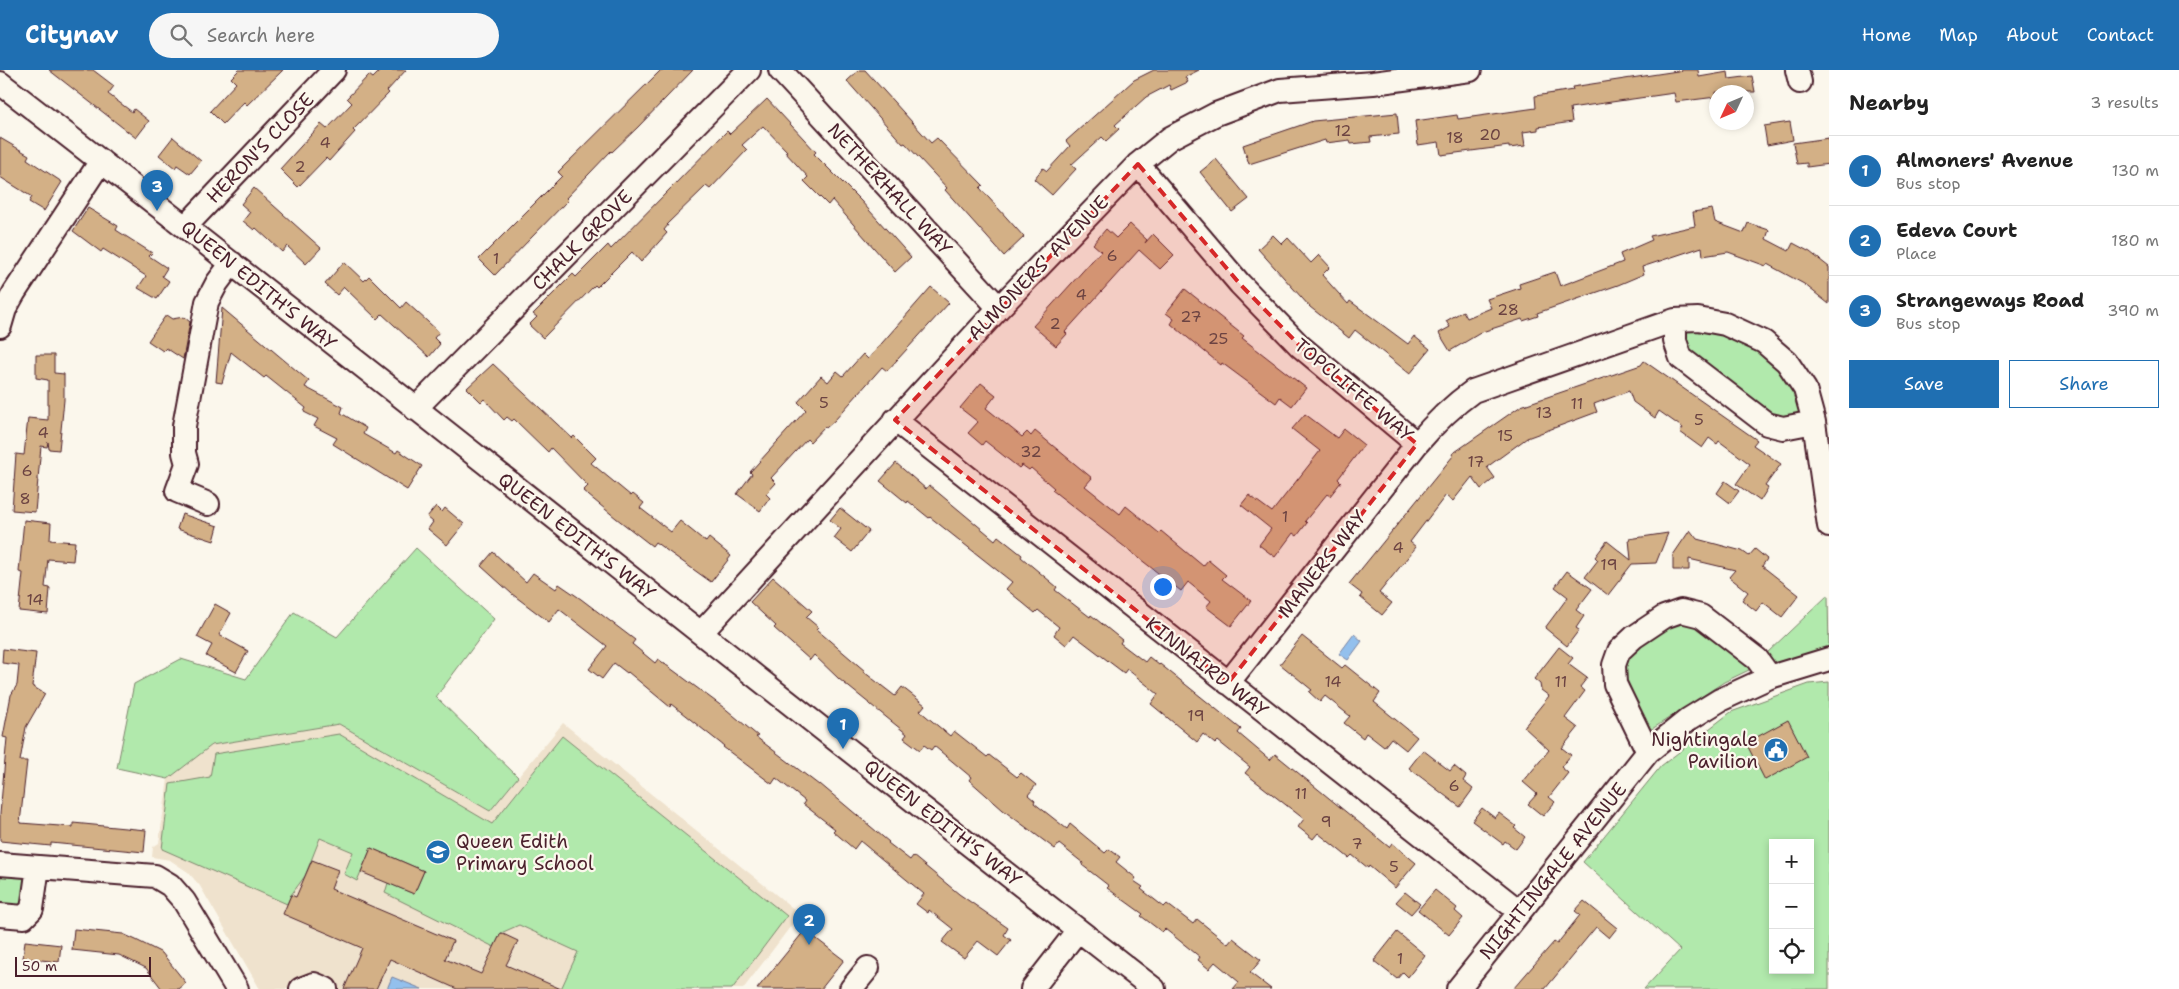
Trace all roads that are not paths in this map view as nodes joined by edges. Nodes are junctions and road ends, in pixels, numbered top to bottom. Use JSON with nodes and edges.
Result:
{"nodes":[{"id":1,"x":334,"y":70,"type":"edge"},
{"id":2,"x":749,"y":70,"type":"edge"},
{"id":3,"x":780,"y":70,"type":"edge"},
{"id":4,"x":1470,"y":70,"type":"edge"},
{"id":5,"x":1372,"y":76,"type":"edge"},
{"id":6,"x":0,"y":83,"type":"edge"},
{"id":7,"x":101,"y":161,"type":"junction"},
{"id":8,"x":1138,"y":164,"type":"junction"},
{"id":9,"x":186,"y":226,"type":"junction"},
{"id":10,"x":232,"y":263,"type":"junction"},
{"id":11,"x":999,"y":308,"type":"junction"},
{"id":12,"x":1675,"y":320,"type":"junction"},
{"id":13,"x":0,"y":326,"type":"edge"},
{"id":14,"x":415,"y":409,"type":"junction"},
{"id":15,"x":895,"y":420,"type":"junction"},
{"id":16,"x":1814,"y":422,"type":"junction"},
{"id":17,"x":1417,"y":444,"type":"junction"},
{"id":18,"x":208,"y":504,"type":"dead end"},
{"id":19,"x":1829,"y":526,"type":"edge"},
{"id":20,"x":701,"y":633,"type":"junction"},
{"id":21,"x":1829,"y":659,"type":"edge"},
{"id":22,"x":1770,"y":677,"type":"junction"},
{"id":23,"x":1228,"y":684,"type":"junction"},
{"id":24,"x":1648,"y":752,"type":"junction"},
{"id":25,"x":0,"y":864,"type":"edge"},
{"id":26,"x":38,"y":867,"type":"junction"},
{"id":27,"x":1520,"y":912,"type":"junction"},
{"id":28,"x":0,"y":915,"type":"edge"},
{"id":29,"x":1078,"y":930,"type":"junction"},
{"id":30,"x":868,"y":968,"type":"dead end"},
{"id":31,"x":237,"y":989,"type":"edge"},
{"id":32,"x":301,"y":989,"type":"edge"},
{"id":33,"x":326,"y":989,"type":"edge"},
{"id":34,"x":851,"y":989,"type":"edge"},
{"id":35,"x":1032,"y":989,"type":"edge"},
{"id":36,"x":1154,"y":989,"type":"edge"},
{"id":37,"x":1458,"y":989,"type":"edge"}],
"edges":[{"from":1,"to":9,"type":"street","name":"HERON'S CLOSE"},
{"from":2,"to":14,"type":"street","name":"CHALK GROVE"},
{"from":3,"to":11,"type":"street","name":"NETHERHALL WAY"},
{"from":4,"to":5,"type":"street","name":"ALMONERS' AVENUE"},
{"from":5,"to":8,"type":"street","name":"ALMONERS' AVENUE"},
{"from":6,"to":7,"type":"street","name":"QUEEN EDITH'S WAY"},
{"from":7,"to":9,"type":"street","name":"QUEEN EDITH'S WAY"},
{"from":7,"to":13,"type":"street"},
{"from":8,"to":11,"type":"street","name":"ALMONERS' AVENUE"},
{"from":8,"to":17,"type":"street","name":"TOPCLIFFE WAY"},
{"from":9,"to":10,"type":"street","name":"QUEEN EDITH'S WAY"},
{"from":10,"to":14,"type":"street","name":"QUEEN EDITH'S WAY"},
{"from":10,"to":18,"type":"street"},
{"from":11,"to":15,"type":"street","name":"ALMONERS' AVENUE"},
{"from":12,"to":16,"type":"street","name":"TOPCLIFFE WAY"},
{"from":12,"to":16,"type":"street"},
{"from":12,"to":17,"type":"street","name":"TOPCLIFFE WAY"},
{"from":14,"to":20,"type":"street","name":"QUEEN EDITH'S WAY"},
{"from":15,"to":20,"type":"street","name":"ALMONERS' AVENUE"},
{"from":15,"to":23,"type":"street","name":"KINNAIRD WAY"},
{"from":16,"to":19,"type":"street","name":"TOPCLIFFE WAY"},
{"from":17,"to":23,"type":"street","name":"MANERS WAY"},
{"from":20,"to":29,"type":"street","name":"QUEEN EDITH'S WAY"},
{"from":21,"to":22,"type":"street","name":"NIGHTINGALE AVENUE"},
{"from":22,"to":24,"type":"street","name":"NIGHTINGALE AVENUE"},
{"from":22,"to":24,"type":"street"},
{"from":23,"to":27,"type":"street","name":"KINNAIRD WAY"},
{"from":24,"to":27,"type":"street","name":"NIGHTINGALE AVENUE"},
{"from":25,"to":26,"type":"street"},
{"from":26,"to":28,"type":"street"},
{"from":26,"to":31,"type":"street"},
{"from":27,"to":37,"type":"street","name":"NIGHTINGALE AVENUE"},
{"from":29,"to":35,"type":"street"},
{"from":29,"to":36,"type":"street","name":"QUEEN EDITH'S WAY"},
{"from":30,"to":34,"type":"street"},
{"from":32,"to":33,"type":"street"}]}
